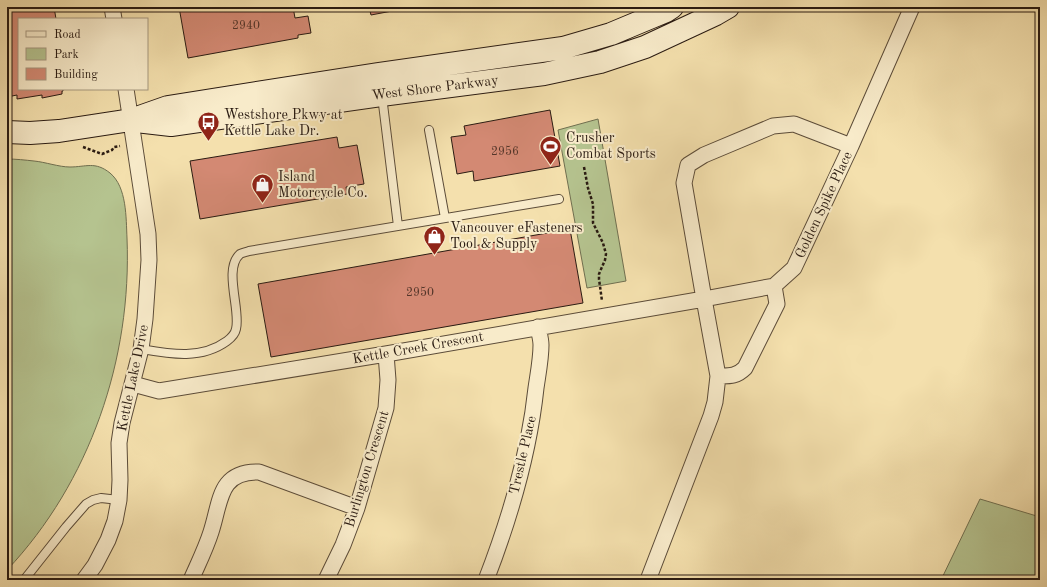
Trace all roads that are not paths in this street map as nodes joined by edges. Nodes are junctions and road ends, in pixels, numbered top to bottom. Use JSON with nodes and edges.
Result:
{"nodes":[{"id":1,"x":112,"y":7,"type":"edge"},
{"id":2,"x":672,"y":7,"type":"edge"},
{"id":3,"x":728,"y":7,"type":"edge"},
{"id":4,"x":912,"y":7,"type":"edge"},
{"id":5,"x":114,"y":18,"type":"edge"},
{"id":6,"x":380,"y":84,"type":"junction"},
{"id":7,"x":126,"y":90,"type":"edge"},
{"id":8,"x":131,"y":120,"type":"junction"},
{"id":9,"x":429,"y":130,"type":"dead end"},
{"id":10,"x":7,"y":132,"type":"edge"},
{"id":11,"x":851,"y":146,"type":"junction"},
{"id":12,"x":559,"y":199,"type":"dead end"},
{"id":13,"x":445,"y":218,"type":"junction"},
{"id":14,"x":398,"y":226,"type":"junction"},
{"id":15,"x":774,"y":286,"type":"junction"},
{"id":16,"x":704,"y":299,"type":"junction"},
{"id":17,"x":538,"y":327,"type":"junction"},
{"id":18,"x":141,"y":349,"type":"junction"},
{"id":19,"x":386,"y":354,"type":"junction"},
{"id":20,"x":718,"y":376,"type":"junction"},
{"id":21,"x":133,"y":384,"type":"junction"},
{"id":22,"x":119,"y":500,"type":"junction"},
{"id":23,"x":357,"y":508,"type":"junction"},
{"id":24,"x":24,"y":580,"type":"edge"},
{"id":25,"x":84,"y":580,"type":"edge"},
{"id":26,"x":191,"y":580,"type":"edge"},
{"id":27,"x":326,"y":580,"type":"edge"},
{"id":28,"x":486,"y":580,"type":"edge"},
{"id":29,"x":648,"y":580,"type":"edge"}],
"edges":[{"from":1,"to":5,"type":"street"},
{"from":2,"to":6,"type":"main road","name":"West Shore Parkway"},
{"from":3,"to":6,"type":"main road","name":"West Shore Parkway"},
{"from":4,"to":11,"type":"street","name":"Golden Spike Place"},
{"from":6,"to":8,"type":"main road","name":"West Shore Parkway"},
{"from":6,"to":14,"type":"lane"},
{"from":7,"to":8,"type":"street","name":"Kettle Lake Drive"},
{"from":8,"to":10,"type":"main road","name":"West Shore Parkway"},
{"from":8,"to":18,"type":"street","name":"Kettle Lake Drive"},
{"from":9,"to":13,"type":"lane"},
{"from":11,"to":15,"type":"street","name":"Golden Spike Place"},
{"from":11,"to":16,"type":"street"},
{"from":12,"to":13,"type":"lane"},
{"from":13,"to":14,"type":"lane"},
{"from":14,"to":18,"type":"lane"},
{"from":15,"to":16,"type":"street","name":"Kettle Creek Crescent"},
{"from":15,"to":20,"type":"street"},
{"from":16,"to":17,"type":"street","name":"Kettle Creek Crescent"},
{"from":16,"to":20,"type":"street"},
{"from":17,"to":19,"type":"street","name":"Kettle Creek Crescent"},
{"from":17,"to":28,"type":"street","name":"Trestle Place"},
{"from":18,"to":21,"type":"street","name":"Kettle Lake Drive"},
{"from":19,"to":21,"type":"street","name":"Kettle Creek Crescent"},
{"from":19,"to":23,"type":"street","name":"Burlington Crescent"},
{"from":20,"to":29,"type":"street"},
{"from":21,"to":22,"type":"street","name":"Kettle Lake Drive"},
{"from":22,"to":24,"type":"lane"},
{"from":22,"to":25,"type":"street","name":"Kettle Lake Drive"},
{"from":23,"to":26,"type":"street"},
{"from":23,"to":27,"type":"street","name":"Burlington Crescent"}]}
